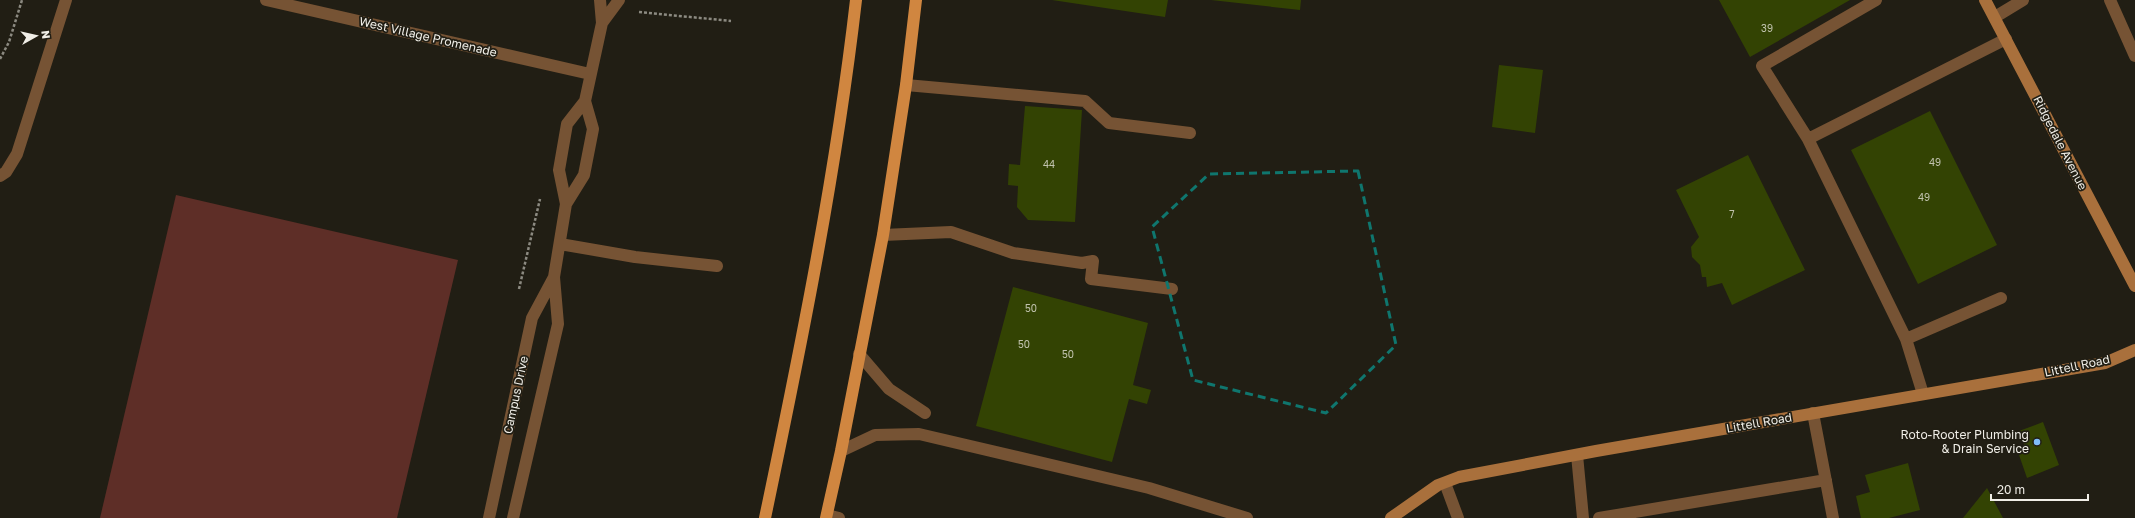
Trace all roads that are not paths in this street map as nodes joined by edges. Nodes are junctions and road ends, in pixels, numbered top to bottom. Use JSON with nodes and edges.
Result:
{"nodes":[{"id":1,"x":66,"y":0,"type":"edge"},
{"id":2,"x":266,"y":0,"type":"edge"},
{"id":3,"x":600,"y":0,"type":"edge"},
{"id":4,"x":619,"y":0,"type":"edge"},
{"id":5,"x":856,"y":0,"type":"edge"},
{"id":6,"x":916,"y":0,"type":"edge"},
{"id":7,"x":1876,"y":0,"type":"edge"},
{"id":8,"x":1985,"y":0,"type":"edge"},
{"id":9,"x":2023,"y":0,"type":"edge"},
{"id":10,"x":2110,"y":0,"type":"edge"},
{"id":11,"x":1995,"y":17,"type":"junction"},
{"id":12,"x":602,"y":23,"type":"junction"},
{"id":13,"x":2006,"y":39,"type":"junction"},
{"id":14,"x":2135,"y":56,"type":"edge"},
{"id":15,"x":590,"y":74,"type":"junction"},
{"id":16,"x":906,"y":86,"type":"junction"},
{"id":17,"x":585,"y":101,"type":"junction"},
{"id":18,"x":1190,"y":133,"type":"dead end"},
{"id":19,"x":1808,"y":139,"type":"junction"},
{"id":20,"x":0,"y":176,"type":"edge"},
{"id":21,"x":566,"y":204,"type":"junction"},
{"id":22,"x":883,"y":235,"type":"junction"},
{"id":23,"x":560,"y":244,"type":"junction"},
{"id":24,"x":717,"y":266,"type":"dead end"},
{"id":25,"x":554,"y":277,"type":"junction"},
{"id":26,"x":2135,"y":286,"type":"edge"},
{"id":27,"x":1172,"y":289,"type":"dead end"},
{"id":28,"x":2001,"y":298,"type":"dead end"},
{"id":29,"x":1906,"y":339,"type":"junction"},
{"id":30,"x":2135,"y":350,"type":"edge"},
{"id":31,"x":859,"y":354,"type":"junction"},
{"id":32,"x":1923,"y":394,"type":"junction"},
{"id":33,"x":925,"y":413,"type":"dead end"},
{"id":34,"x":1813,"y":413,"type":"junction"},
{"id":35,"x":841,"y":451,"type":"junction"},
{"id":36,"x":1577,"y":454,"type":"junction"},
{"id":37,"x":1826,"y":480,"type":"junction"},
{"id":38,"x":1445,"y":482,"type":"junction"},
{"id":39,"x":827,"y":517,"type":"edge"},
{"id":40,"x":490,"y":518,"type":"edge"},
{"id":41,"x":513,"y":518,"type":"edge"},
{"id":42,"x":765,"y":518,"type":"edge"},
{"id":43,"x":840,"y":518,"type":"edge"},
{"id":44,"x":1246,"y":518,"type":"edge"},
{"id":45,"x":1391,"y":518,"type":"edge"},
{"id":46,"x":1458,"y":518,"type":"edge"},
{"id":47,"x":1583,"y":518,"type":"edge"},
{"id":48,"x":1600,"y":518,"type":"edge"},
{"id":49,"x":1833,"y":518,"type":"edge"}],
"edges":[{"from":1,"to":20,"type":"lane"},
{"from":2,"to":15,"type":"lane","name":"West Village Promenade"},
{"from":3,"to":12,"type":"lane","name":"Campus Drive"},
{"from":4,"to":12,"type":"lane","name":"Campus Drive"},
{"from":5,"to":42,"type":"main road"},
{"from":6,"to":16,"type":"main road"},
{"from":7,"to":19,"type":"lane"},
{"from":8,"to":11,"type":"street","name":"Ridgedale Avenue"},
{"from":9,"to":11,"type":"lane"},
{"from":10,"to":14,"type":"lane"},
{"from":11,"to":13,"type":"street","name":"Ridgedale Avenue"},
{"from":12,"to":15,"type":"lane","name":"Campus Drive"},
{"from":13,"to":19,"type":"lane"},
{"from":13,"to":26,"type":"street","name":"Ridgedale Avenue"},
{"from":15,"to":17,"type":"lane","name":"Campus Drive"},
{"from":16,"to":18,"type":"lane"},
{"from":16,"to":22,"type":"main road"},
{"from":17,"to":21,"type":"lane","name":"Campus Drive"},
{"from":17,"to":21,"type":"lane","name":"Campus Drive"},
{"from":19,"to":29,"type":"lane"},
{"from":21,"to":23,"type":"lane","name":"Campus Drive"},
{"from":22,"to":27,"type":"lane"},
{"from":22,"to":31,"type":"main road"},
{"from":23,"to":24,"type":"lane"},
{"from":23,"to":25,"type":"lane","name":"Campus Drive"},
{"from":25,"to":40,"type":"lane","name":"Campus Drive"},
{"from":25,"to":41,"type":"lane","name":"Campus Drive"},
{"from":28,"to":29,"type":"lane"},
{"from":29,"to":32,"type":"lane"},
{"from":30,"to":32,"type":"street","name":"Littell Road"},
{"from":31,"to":33,"type":"lane"},
{"from":31,"to":35,"type":"main road"},
{"from":32,"to":34,"type":"street","name":"Littell Road"},
{"from":34,"to":36,"type":"street","name":"Littell Road"},
{"from":34,"to":37,"type":"lane"},
{"from":35,"to":39,"type":"main road"},
{"from":35,"to":44,"type":"lane"},
{"from":36,"to":38,"type":"street","name":"Littell Road"},
{"from":36,"to":47,"type":"lane"},
{"from":37,"to":48,"type":"lane"},
{"from":37,"to":49,"type":"lane"},
{"from":38,"to":45,"type":"street","name":"Littell Road"},
{"from":38,"to":46,"type":"lane"},
{"from":39,"to":43,"type":"lane"}]}
